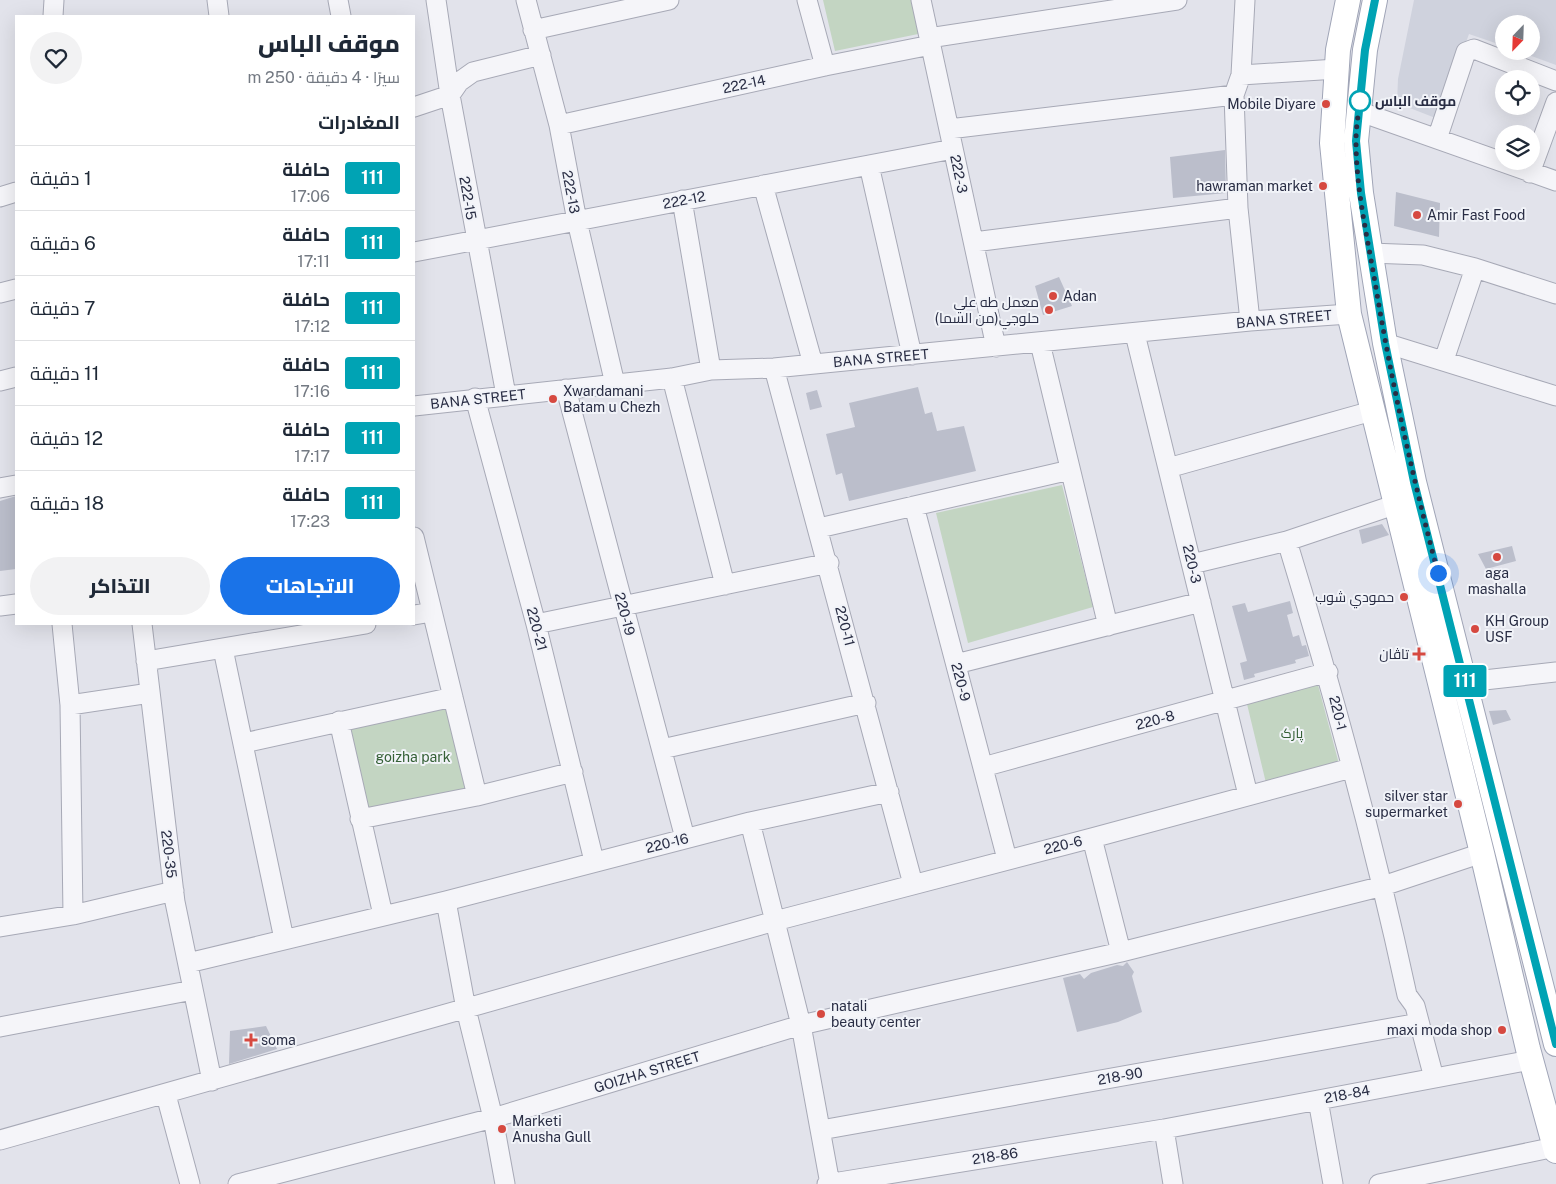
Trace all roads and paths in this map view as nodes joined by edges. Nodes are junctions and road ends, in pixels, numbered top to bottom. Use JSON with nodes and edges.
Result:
{"nodes":[{"id":1,"x":54,"y":0,"type":"edge"},
{"id":2,"x":217,"y":0,"type":"edge"},
{"id":3,"x":338,"y":0,"type":"edge"},
{"id":4,"x":436,"y":0,"type":"edge"},
{"id":5,"x":526,"y":0,"type":"edge"},
{"id":6,"x":669,"y":0,"type":"edge"},
{"id":7,"x":807,"y":0,"type":"edge"},
{"id":8,"x":921,"y":0,"type":"edge"},
{"id":9,"x":1177,"y":0,"type":"edge"},
{"id":10,"x":1245,"y":0,"type":"edge"},
{"id":11,"x":1348,"y":0,"type":"edge"},
{"id":12,"x":1375,"y":0,"type":"edge"},
{"id":13,"x":53,"y":15,"type":"edge"},
{"id":14,"x":219,"y":15,"type":"edge"},
{"id":15,"x":341,"y":15,"type":"edge"},
{"id":16,"x":533,"y":30,"type":"junction"},
{"id":17,"x":930,"y":42,"type":"junction"},
{"id":18,"x":541,"y":56,"type":"junction"},
{"id":19,"x":825,"y":66,"type":"junction"},
{"id":20,"x":1337,"y":69,"type":"junction"},
{"id":21,"x":1242,"y":74,"type":"junction"},
{"id":22,"x":1556,"y":81,"type":"edge"},
{"id":23,"x":450,"y":95,"type":"junction"},
{"id":24,"x":1234,"y":95,"type":"junction"},
{"id":25,"x":1556,"y":102,"type":"edge"},
{"id":26,"x":415,"y":107,"type":"edge"},
{"id":27,"x":1358,"y":111,"type":"junction"},
{"id":28,"x":558,"y":125,"type":"junction"},
{"id":29,"x":949,"y":129,"type":"junction"},
{"id":30,"x":1437,"y":139,"type":"junction"},
{"id":31,"x":953,"y":149,"type":"junction"},
{"id":32,"x":870,"y":165,"type":"junction"},
{"id":33,"x":1530,"y":173,"type":"junction"},
{"id":34,"x":1556,"y":181,"type":"edge"},
{"id":35,"x":763,"y":185,"type":"junction"},
{"id":36,"x":15,"y":192,"type":"edge"},
{"id":37,"x":0,"y":197,"type":"edge"},
{"id":38,"x":682,"y":200,"type":"junction"},
{"id":39,"x":1238,"y":208,"type":"junction"},
{"id":40,"x":1364,"y":217,"type":"junction"},
{"id":41,"x":1339,"y":219,"type":"junction"},
{"id":42,"x":577,"y":221,"type":"junction"},
{"id":43,"x":475,"y":240,"type":"junction"},
{"id":44,"x":974,"y":242,"type":"junction"},
{"id":45,"x":415,"y":252,"type":"edge"},
{"id":46,"x":1370,"y":253,"type":"junction"},
{"id":47,"x":1475,"y":268,"type":"junction"},
{"id":48,"x":15,"y":289,"type":"edge"},
{"id":49,"x":0,"y":293,"type":"edge"},
{"id":50,"x":1556,"y":294,"type":"edge"},
{"id":51,"x":1349,"y":314,"type":"junction"},
{"id":52,"x":1250,"y":321,"type":"junction"},
{"id":53,"x":1136,"y":334,"type":"junction"},
{"id":54,"x":1040,"y":343,"type":"junction"},
{"id":55,"x":1385,"y":343,"type":"junction"},
{"id":56,"x":996,"y":347,"type":"junction"},
{"id":57,"x":912,"y":355,"type":"junction"},
{"id":58,"x":1444,"y":360,"type":"junction"},
{"id":59,"x":813,"y":364,"type":"junction"},
{"id":60,"x":774,"y":368,"type":"junction"},
{"id":61,"x":711,"y":370,"type":"junction"},
{"id":62,"x":15,"y":377,"type":"edge"},
{"id":63,"x":672,"y":378,"type":"junction"},
{"id":64,"x":0,"y":381,"type":"edge"},
{"id":65,"x":615,"y":384,"type":"junction"},
{"id":66,"x":566,"y":389,"type":"junction"},
{"id":67,"x":506,"y":395,"type":"junction"},
{"id":68,"x":1556,"y":396,"type":"edge"},
{"id":69,"x":476,"y":398,"type":"junction"},
{"id":70,"x":415,"y":406,"type":"edge"},
{"id":71,"x":1372,"y":411,"type":"junction"},
{"id":72,"x":1168,"y":468,"type":"junction"},
{"id":73,"x":1070,"y":470,"type":"junction"},
{"id":74,"x":15,"y":485,"type":"edge"},
{"id":75,"x":0,"y":488,"type":"edge"},
{"id":76,"x":1401,"y":492,"type":"junction"},
{"id":77,"x":914,"y":506,"type":"junction"},
{"id":78,"x":819,"y":528,"type":"junction"},
{"id":79,"x":1287,"y":542,"type":"junction"},
{"id":80,"x":415,"y":546,"type":"edge"},
{"id":81,"x":829,"y":563,"type":"junction"},
{"id":82,"x":1192,"y":564,"type":"junction"},
{"id":83,"x":725,"y":585,"type":"junction"},
{"id":84,"x":1201,"y":602,"type":"junction"},
{"id":85,"x":15,"y":604,"type":"edge"},
{"id":86,"x":0,"y":606,"type":"edge"},
{"id":87,"x":624,"y":607,"type":"junction"},
{"id":88,"x":423,"y":614,"type":"edge"},
{"id":89,"x":536,"y":624,"type":"junction"},
{"id":90,"x":62,"y":625,"type":"edge"},
{"id":91,"x":142,"y":625,"type":"edge"},
{"id":92,"x":360,"y":625,"type":"edge"},
{"id":93,"x":1108,"y":626,"type":"junction"},
{"id":94,"x":222,"y":649,"type":"junction"},
{"id":95,"x":146,"y":661,"type":"junction"},
{"id":96,"x":956,"y":664,"type":"junction"},
{"id":97,"x":1328,"y":672,"type":"junction"},
{"id":98,"x":1556,"y":672,"type":"edge"},
{"id":99,"x":1466,"y":682,"type":"junction"},
{"id":100,"x":150,"y":693,"type":"junction"},
{"id":101,"x":453,"y":697,"type":"junction"},
{"id":102,"x":1225,"y":700,"type":"junction"},
{"id":103,"x":866,"y":703,"type":"junction"},
{"id":104,"x":70,"y":705,"type":"junction"},
{"id":105,"x":339,"y":722,"type":"junction"},
{"id":106,"x":244,"y":743,"type":"junction"},
{"id":107,"x":662,"y":749,"type":"junction"},
{"id":108,"x":983,"y":767,"type":"junction"},
{"id":109,"x":1351,"y":768,"type":"junction"},
{"id":110,"x":573,"y":772,"type":"junction"},
{"id":111,"x":889,"y":792,"type":"junction"},
{"id":112,"x":1248,"y":795,"type":"junction"},
{"id":113,"x":477,"y":796,"type":"junction"},
{"id":114,"x":360,"y":819,"type":"junction"},
{"id":115,"x":750,"y":822,"type":"junction"},
{"id":116,"x":685,"y":838,"type":"junction"},
{"id":117,"x":1092,"y":838,"type":"junction"},
{"id":118,"x":1482,"y":853,"type":"junction"},
{"id":119,"x":1007,"y":859,"type":"junction"},
{"id":120,"x":594,"y":861,"type":"junction"},
{"id":121,"x":913,"y":884,"type":"junction"},
{"id":122,"x":1383,"y":886,"type":"junction"},
{"id":123,"x":174,"y":891,"type":"junction"},
{"id":124,"x":446,"y":901,"type":"junction"},
{"id":125,"x":383,"y":915,"type":"junction"},
{"id":126,"x":73,"y":916,"type":"junction"},
{"id":127,"x":775,"y":921,"type":"junction"},
{"id":128,"x":0,"y":927,"type":"edge"},
{"id":129,"x":284,"y":939,"type":"junction"},
{"id":130,"x":1121,"y":952,"type":"junction"},
{"id":131,"x":188,"y":963,"type":"junction"},
{"id":132,"x":193,"y":990,"type":"junction"},
{"id":133,"x":466,"y":1009,"type":"junction"},
{"id":134,"x":1419,"y":1023,"type":"junction"},
{"id":135,"x":801,"y":1025,"type":"junction"},
{"id":136,"x":0,"y":1027,"type":"edge"},
{"id":137,"x":1556,"y":1043,"type":"edge"},
{"id":138,"x":1530,"y":1054,"type":"junction"},
{"id":139,"x":1434,"y":1078,"type":"junction"},
{"id":140,"x":212,"y":1081,"type":"junction"},
{"id":141,"x":166,"y":1095,"type":"junction"},
{"id":142,"x":1318,"y":1100,"type":"junction"},
{"id":143,"x":493,"y":1118,"type":"junction"},
{"id":144,"x":1164,"y":1129,"type":"junction"},
{"id":145,"x":820,"y":1130,"type":"junction"},
{"id":146,"x":0,"y":1140,"type":"edge"},
{"id":147,"x":1555,"y":1149,"type":"edge"},
{"id":148,"x":190,"y":1184,"type":"edge"},
{"id":149,"x":238,"y":1184,"type":"edge"},
{"id":150,"x":505,"y":1184,"type":"edge"},
{"id":151,"x":829,"y":1184,"type":"edge"},
{"id":152,"x":1173,"y":1184,"type":"edge"},
{"id":153,"x":1333,"y":1184,"type":"edge"},
{"id":154,"x":1386,"y":1184,"type":"edge"}],
"edges":[{"from":1,"to":13,"type":"street"},
{"from":2,"to":14,"type":"street"},
{"from":3,"to":15,"type":"street"},
{"from":4,"to":23,"type":"street","name":"222-15"},
{"from":5,"to":16,"type":"street","name":"222-13"},
{"from":6,"to":16,"type":"street"},
{"from":7,"to":19,"type":"street"},
{"from":8,"to":17,"type":"street","name":"222-3"},
{"from":9,"to":17,"type":"street","name":"222-14"},
{"from":10,"to":21,"type":"street"},
{"from":11,"to":20,"type":"main road"},
{"from":12,"to":27,"type":"main road"},
{"from":16,"to":18,"type":"street","name":"222-13"},
{"from":17,"to":19,"type":"street","name":"222-14"},
{"from":17,"to":29,"type":"street","name":"222-3"},
{"from":18,"to":23,"type":"street"},
{"from":18,"to":28,"type":"street","name":"222-13"},
{"from":19,"to":28,"type":"street","name":"222-14"},
{"from":20,"to":21,"type":"street"},
{"from":20,"to":41,"type":"main road"},
{"from":21,"to":24,"type":"street"},
{"from":22,"to":30,"type":"street"},
{"from":23,"to":26,"type":"street"},
{"from":23,"to":43,"type":"street","name":"222-15"},
{"from":24,"to":29,"type":"street"},
{"from":24,"to":39,"type":"street"},
{"from":25,"to":33,"type":"street"},
{"from":27,"to":30,"type":"street"},
{"from":27,"to":40,"type":"main road"},
{"from":28,"to":42,"type":"street","name":"222-13"},
{"from":29,"to":31,"type":"street","name":"222-3"},
{"from":30,"to":33,"type":"street"},
{"from":31,"to":32,"type":"street","name":"222-12"},
{"from":31,"to":44,"type":"street","name":"222-3"},
{"from":32,"to":35,"type":"street","name":"222-12"},
{"from":32,"to":57,"type":"street"},
{"from":33,"to":34,"type":"street"},
{"from":35,"to":38,"type":"street","name":"222-12"},
{"from":35,"to":59,"type":"street"},
{"from":36,"to":37,"type":"street"},
{"from":38,"to":42,"type":"street","name":"222-12"},
{"from":38,"to":61,"type":"street"},
{"from":39,"to":44,"type":"street"},
{"from":39,"to":52,"type":"street"},
{"from":40,"to":41,"type":"main road"},
{"from":40,"to":46,"type":"main road"},
{"from":41,"to":51,"type":"main road"},
{"from":42,"to":43,"type":"street","name":"222-12"},
{"from":42,"to":65,"type":"street","name":"222-13"},
{"from":43,"to":45,"type":"street","name":"222-12"},
{"from":43,"to":67,"type":"street","name":"222-15"},
{"from":44,"to":56,"type":"street","name":"222-3"},
{"from":46,"to":47,"type":"street"},
{"from":46,"to":55,"type":"main road"},
{"from":47,"to":50,"type":"street"},
{"from":47,"to":58,"type":"street"},
{"from":48,"to":49,"type":"street"},
{"from":51,"to":52,"type":"street","name":"BANA STREET"},
{"from":51,"to":71,"type":"main road"},
{"from":52,"to":53,"type":"street","name":"BANA STREET"},
{"from":53,"to":54,"type":"street","name":"BANA STREET"},
{"from":53,"to":72,"type":"street","name":"220-3"},
{"from":54,"to":56,"type":"street","name":"BANA STREET"},
{"from":54,"to":73,"type":"street"},
{"from":55,"to":58,"type":"street"},
{"from":55,"to":76,"type":"main road"},
{"from":56,"to":57,"type":"street","name":"BANA STREET"},
{"from":57,"to":59,"type":"street","name":"BANA STREET"},
{"from":58,"to":68,"type":"street"},
{"from":59,"to":60,"type":"street","name":"BANA STREET"},
{"from":60,"to":61,"type":"street","name":"BANA STREET"},
{"from":60,"to":78,"type":"street","name":"220-11"},
{"from":61,"to":63,"type":"street","name":"BANA STREET"},
{"from":62,"to":64,"type":"street"},
{"from":63,"to":65,"type":"street","name":"BANA STREET"},
{"from":63,"to":83,"type":"street"},
{"from":65,"to":66,"type":"street","name":"BANA STREET"},
{"from":66,"to":67,"type":"street","name":"BANA STREET"},
{"from":66,"to":87,"type":"street","name":"220-19"},
{"from":67,"to":69,"type":"street","name":"BANA STREET"},
{"from":69,"to":70,"type":"street","name":"BANA STREET"},
{"from":69,"to":89,"type":"street","name":"220-21"},
{"from":71,"to":72,"type":"street"},
{"from":71,"to":76,"type":"main road"},
{"from":72,"to":82,"type":"street","name":"220-3"},
{"from":73,"to":77,"type":"street"},
{"from":73,"to":93,"type":"street"},
{"from":74,"to":75,"type":"street"},
{"from":76,"to":79,"type":"street"},
{"from":76,"to":99,"type":"main road"},
{"from":76,"to":118,"type":"main road"},
{"from":77,"to":78,"type":"street"},
{"from":77,"to":96,"type":"street","name":"220-9"},
{"from":78,"to":81,"type":"street","name":"220-11"},
{"from":79,"to":82,"type":"street"},
{"from":79,"to":97,"type":"street","name":"220-1"},
{"from":80,"to":88,"type":"street"},
{"from":81,"to":83,"type":"street"},
{"from":81,"to":103,"type":"street","name":"220-11"},
{"from":82,"to":84,"type":"street","name":"220-3"},
{"from":83,"to":87,"type":"street"},
{"from":84,"to":93,"type":"street"},
{"from":84,"to":102,"type":"street","name":"220-3"},
{"from":85,"to":86,"type":"street"},
{"from":87,"to":89,"type":"street"},
{"from":87,"to":107,"type":"street","name":"220-19"},
{"from":88,"to":101,"type":"street"},
{"from":89,"to":110,"type":"street","name":"220-21"},
{"from":90,"to":104,"type":"street"},
{"from":91,"to":95,"type":"street","name":"220-35"},
{"from":92,"to":94,"type":"street"},
{"from":93,"to":96,"type":"street"},
{"from":94,"to":95,"type":"street"},
{"from":94,"to":106,"type":"street"},
{"from":95,"to":100,"type":"street","name":"220-35"},
{"from":96,"to":108,"type":"street","name":"220-9"},
{"from":97,"to":102,"type":"street","name":"220-8"},
{"from":97,"to":109,"type":"street","name":"220-1"},
{"from":98,"to":99,"type":"street"},
{"from":99,"to":137,"type":"main road"},
{"from":100,"to":104,"type":"street"},
{"from":100,"to":123,"type":"street","name":"220-35"},
{"from":101,"to":105,"type":"street"},
{"from":101,"to":113,"type":"street"},
{"from":102,"to":108,"type":"street","name":"220-8"},
{"from":102,"to":112,"type":"street","name":"220-3"},
{"from":103,"to":107,"type":"street"},
{"from":103,"to":111,"type":"street","name":"220-11"},
{"from":104,"to":126,"type":"street"},
{"from":105,"to":106,"type":"street"},
{"from":105,"to":114,"type":"street"},
{"from":106,"to":129,"type":"street"},
{"from":107,"to":116,"type":"street","name":"220-19"},
{"from":108,"to":119,"type":"street","name":"220-9"},
{"from":109,"to":112,"type":"street","name":"220-6"},
{"from":109,"to":122,"type":"street","name":"220-1"},
{"from":110,"to":113,"type":"street"},
{"from":110,"to":120,"type":"street","name":"220-21"},
{"from":111,"to":115,"type":"street","name":"220-16"},
{"from":111,"to":121,"type":"street","name":"220-11"},
{"from":112,"to":117,"type":"street","name":"220-6"},
{"from":113,"to":114,"type":"street"},
{"from":114,"to":125,"type":"street"},
{"from":115,"to":116,"type":"street","name":"220-16"},
{"from":115,"to":127,"type":"street"},
{"from":116,"to":120,"type":"street","name":"220-16"},
{"from":117,"to":119,"type":"street","name":"220-6"},
{"from":117,"to":130,"type":"street"},
{"from":118,"to":122,"type":"street","name":"GOIZHA STREET"},
{"from":118,"to":138,"type":"main road"},
{"from":119,"to":121,"type":"street","name":"220-6"},
{"from":120,"to":124,"type":"street","name":"220-16"},
{"from":121,"to":127,"type":"street","name":"220-6"},
{"from":122,"to":130,"type":"street","name":"GOIZHA STREET"},
{"from":122,"to":134,"type":"street","name":"220-1"},
{"from":123,"to":126,"type":"street"},
{"from":123,"to":131,"type":"street","name":"220-35"},
{"from":124,"to":125,"type":"street","name":"220-16"},
{"from":124,"to":133,"type":"street"},
{"from":125,"to":129,"type":"street","name":"220-16"},
{"from":126,"to":128,"type":"street"},
{"from":127,"to":133,"type":"street","name":"220-6"},
{"from":127,"to":135,"type":"street"},
{"from":129,"to":131,"type":"street","name":"220-16"},
{"from":130,"to":135,"type":"street","name":"GOIZHA STREET"},
{"from":131,"to":132,"type":"street","name":"220-35"},
{"from":132,"to":136,"type":"street"},
{"from":132,"to":140,"type":"street","name":"220-35"},
{"from":133,"to":140,"type":"street","name":"220-6"},
{"from":133,"to":143,"type":"street"},
{"from":134,"to":139,"type":"street","name":"220-1"},
{"from":134,"to":145,"type":"street","name":"218-90"},
{"from":135,"to":143,"type":"street","name":"GOIZHA STREET"},
{"from":135,"to":145,"type":"street"},
{"from":137,"to":138,"type":"street","name":"218-84"},
{"from":138,"to":139,"type":"street","name":"218-84"},
{"from":138,"to":147,"type":"main road"},
{"from":139,"to":142,"type":"street","name":"218-84"},
{"from":140,"to":141,"type":"street","name":"220-6"},
{"from":141,"to":146,"type":"street","name":"220-6"},
{"from":141,"to":148,"type":"street"},
{"from":142,"to":144,"type":"street","name":"218-84"},
{"from":142,"to":153,"type":"street"},
{"from":143,"to":149,"type":"street","name":"GOIZHA STREET"},
{"from":143,"to":150,"type":"street"},
{"from":144,"to":151,"type":"street","name":"218-86"},
{"from":144,"to":152,"type":"street"},
{"from":145,"to":151,"type":"street"},
{"from":147,"to":154,"type":"street"}]}
